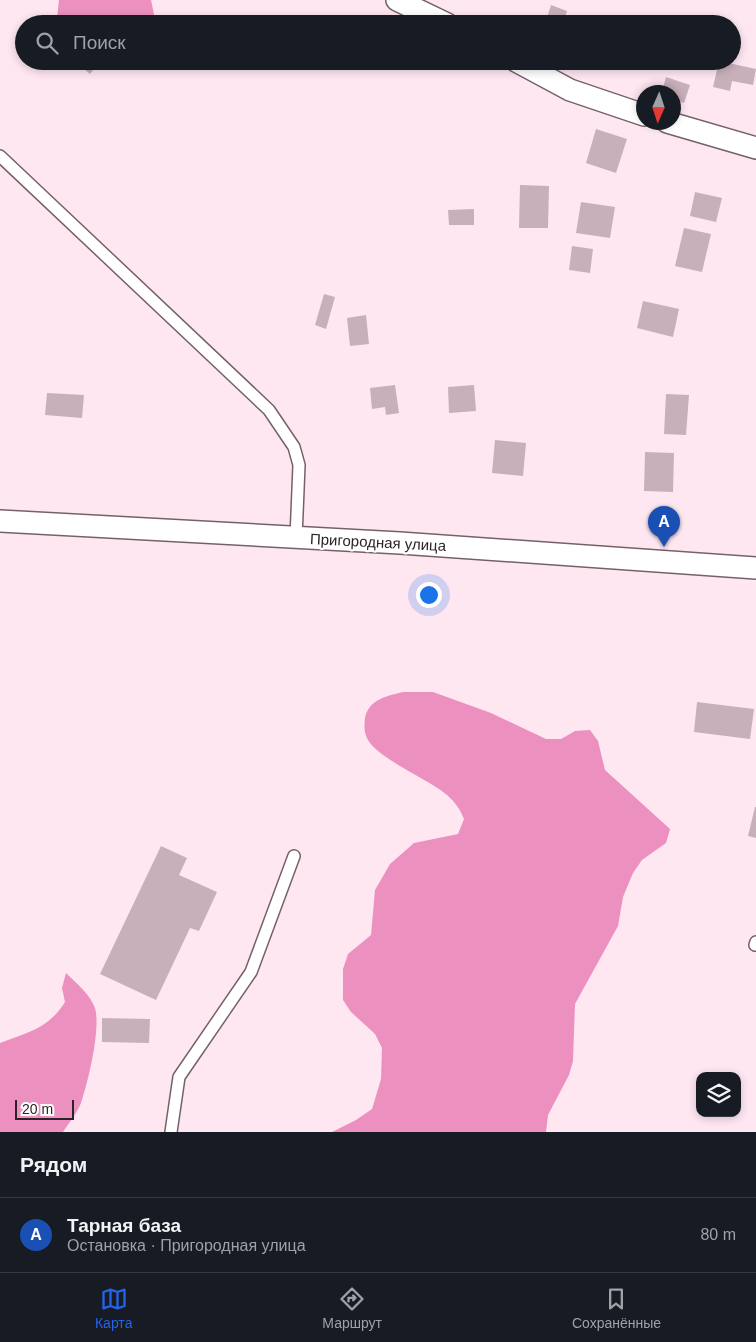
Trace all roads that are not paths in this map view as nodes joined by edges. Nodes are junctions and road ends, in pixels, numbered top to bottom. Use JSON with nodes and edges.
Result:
{"nodes":[{"id":1,"x":397,"y":0,"type":"edge"},
{"id":2,"x":428,"y":15,"type":"edge"},
{"id":3,"x":533,"y":70,"type":"edge"},
{"id":4,"x":636,"y":112,"type":"edge"},
{"id":5,"x":681,"y":126,"type":"edge"},
{"id":6,"x":756,"y":148,"type":"edge"},
{"id":7,"x":0,"y":156,"type":"edge"},
{"id":8,"x":0,"y":521,"type":"edge"},
{"id":9,"x":296,"y":538,"type":"junction"},
{"id":10,"x":756,"y":568,"type":"edge"},
{"id":11,"x":294,"y":856,"type":"dead end"},
{"id":12,"x":170,"y":1132,"type":"edge"}],
"edges":[{"from":1,"to":2,"type":"street"},
{"from":3,"to":4,"type":"street"},
{"from":5,"to":6,"type":"street"},
{"from":7,"to":9,"type":"lane"},
{"from":8,"to":9,"type":"street","name":"Пригородная улица"},
{"from":9,"to":10,"type":"street","name":"Пригородная улица"},
{"from":11,"to":12,"type":"lane"}]}
